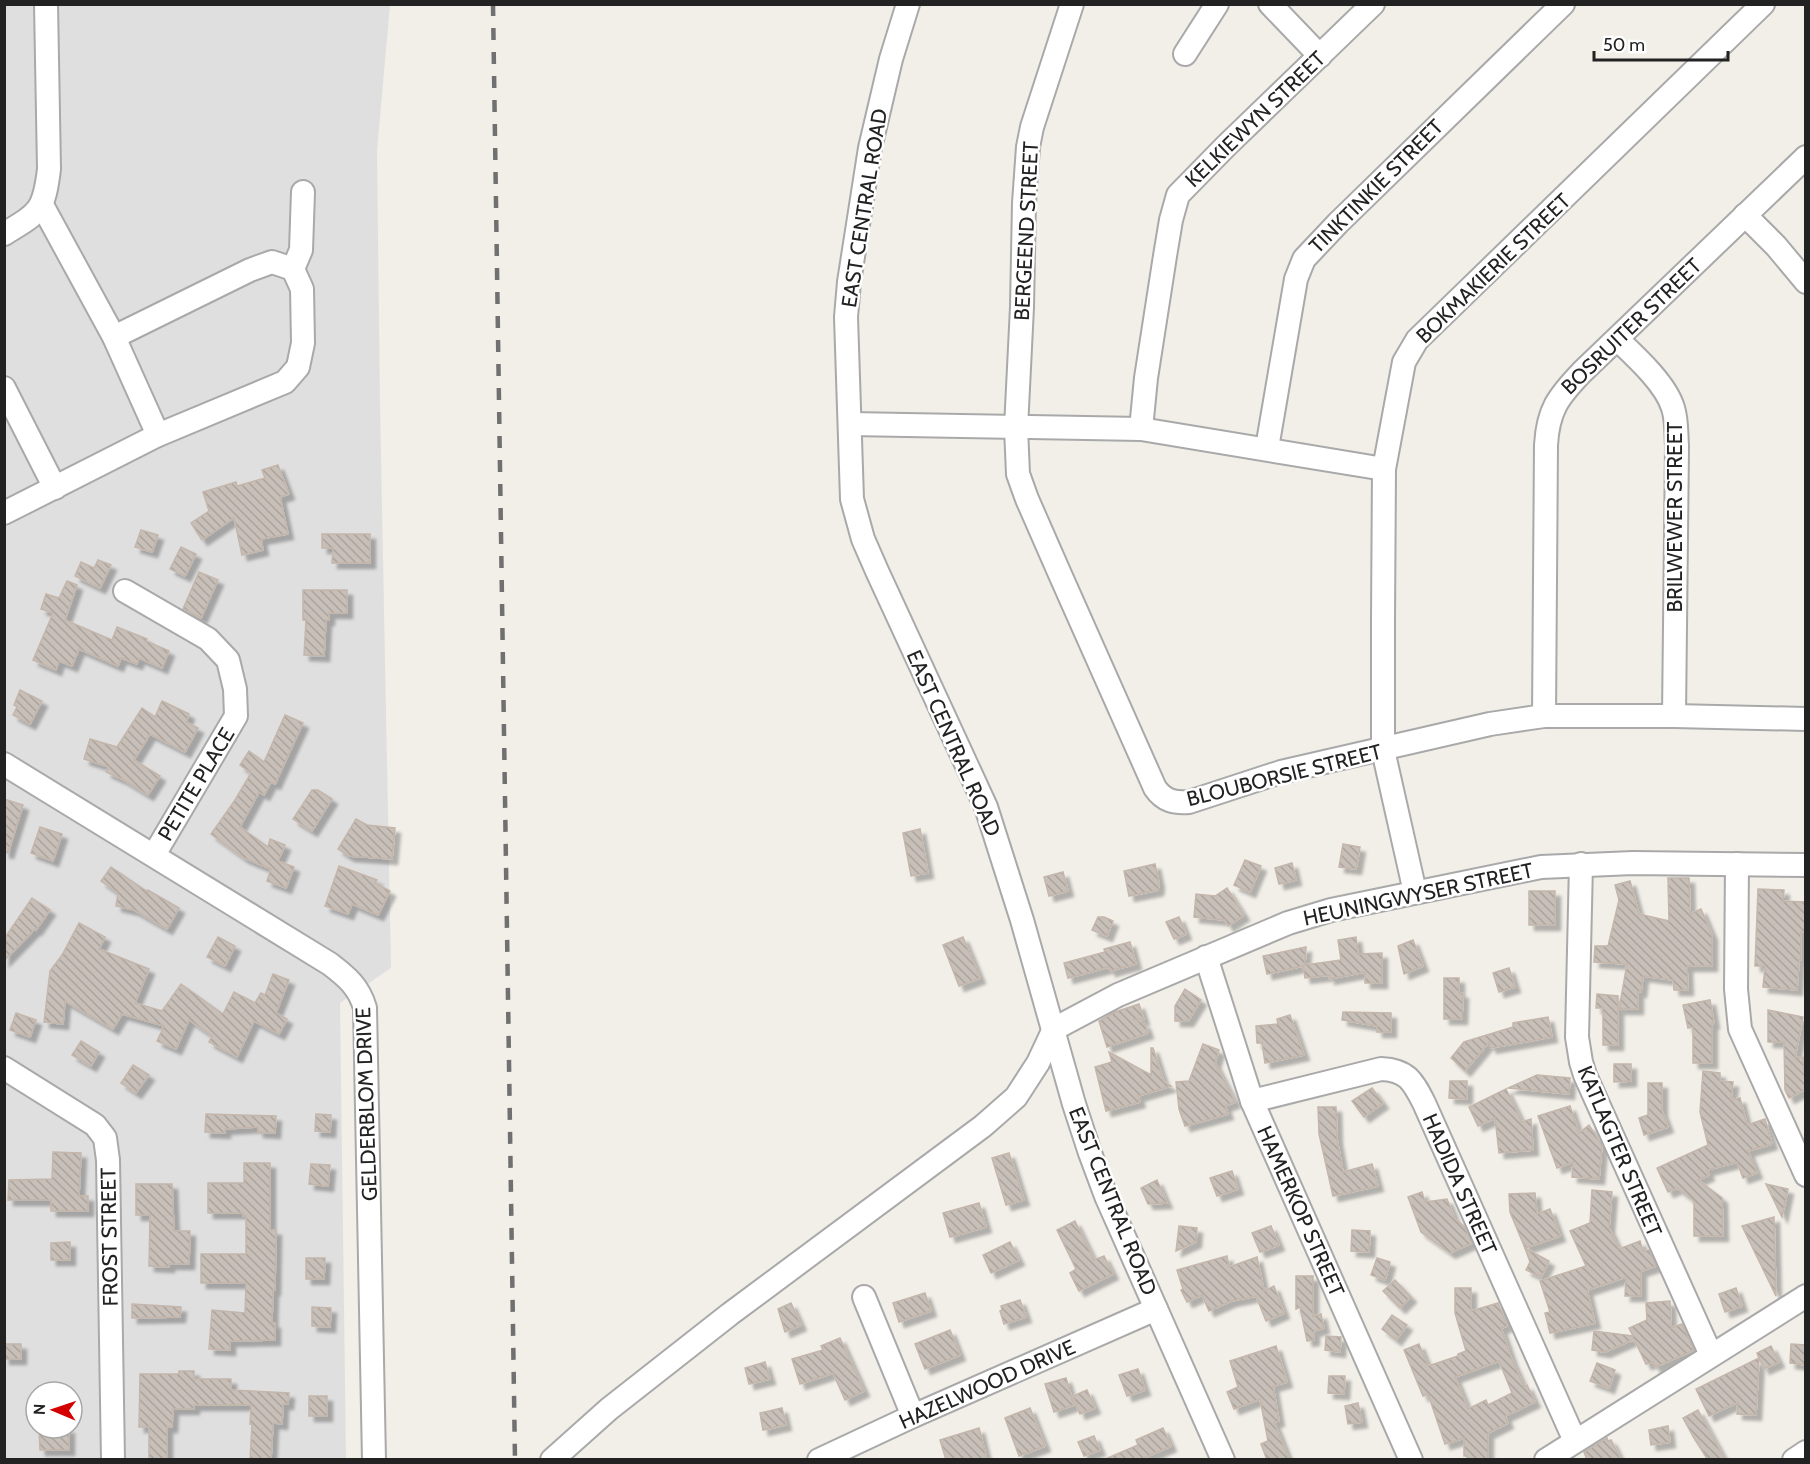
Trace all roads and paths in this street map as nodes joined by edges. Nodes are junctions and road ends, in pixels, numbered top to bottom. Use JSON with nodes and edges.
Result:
{"nodes":[{"id":1,"x":46,"y":4,"type":"edge"},
{"id":2,"x":908,"y":4,"type":"edge"},
{"id":3,"x":1071,"y":4,"type":"edge"},
{"id":4,"x":1217,"y":4,"type":"edge"},
{"id":5,"x":1270,"y":4,"type":"edge"},
{"id":6,"x":1373,"y":4,"type":"edge"},
{"id":7,"x":1563,"y":4,"type":"edge"},
{"id":8,"x":1764,"y":4,"type":"edge"},
{"id":9,"x":1185,"y":54,"type":"dead end"},
{"id":10,"x":1320,"y":56,"type":"junction"},
{"id":11,"x":1806,"y":157,"type":"edge"},
{"id":12,"x":303,"y":192,"type":"dead end"},
{"id":13,"x":42,"y":205,"type":"junction"},
{"id":14,"x":1745,"y":215,"type":"junction"},
{"id":15,"x":4,"y":234,"type":"edge"},
{"id":16,"x":293,"y":269,"type":"junction"},
{"id":17,"x":1806,"y":282,"type":"edge"},
{"id":18,"x":114,"y":337,"type":"junction"},
{"id":19,"x":1617,"y":339,"type":"junction"},
{"id":20,"x":4,"y":388,"type":"edge"},
{"id":21,"x":850,"y":424,"type":"junction"},
{"id":22,"x":1016,"y":428,"type":"junction"},
{"id":23,"x":1141,"y":429,"type":"junction"},
{"id":24,"x":158,"y":435,"type":"junction"},
{"id":25,"x":1267,"y":448,"type":"junction"},
{"id":26,"x":1384,"y":470,"type":"junction"},
{"id":27,"x":54,"y":488,"type":"junction"},
{"id":28,"x":4,"y":513,"type":"edge"},
{"id":29,"x":125,"y":591,"type":"dead end"},
{"id":30,"x":1674,"y":716,"type":"junction"},
{"id":31,"x":1544,"y":717,"type":"junction"},
{"id":32,"x":1806,"y":719,"type":"edge"},
{"id":33,"x":1383,"y":750,"type":"junction"},
{"id":34,"x":4,"y":764,"type":"edge"},
{"id":35,"x":154,"y":855,"type":"junction"},
{"id":36,"x":1581,"y":864,"type":"junction"},
{"id":37,"x":1737,"y":864,"type":"junction"},
{"id":38,"x":1806,"y":865,"type":"edge"},
{"id":39,"x":1415,"y":892,"type":"junction"},
{"id":40,"x":1206,"y":957,"type":"junction"},
{"id":41,"x":1054,"y":1029,"type":"junction"},
{"id":42,"x":4,"y":1068,"type":"edge"},
{"id":43,"x":1252,"y":1101,"type":"junction"},
{"id":44,"x":1806,"y":1175,"type":"edge"},
{"id":45,"x":1806,"y":1296,"type":"edge"},
{"id":46,"x":864,"y":1297,"type":"dead end"},
{"id":47,"x":1156,"y":1309,"type":"junction"},
{"id":48,"x":1711,"y":1355,"type":"junction"},
{"id":49,"x":913,"y":1416,"type":"junction"},
{"id":50,"x":1575,"y":1442,"type":"junction"},
{"id":51,"x":1806,"y":1452,"type":"edge"},
{"id":52,"x":113,"y":1460,"type":"edge"},
{"id":53,"x":374,"y":1460,"type":"edge"},
{"id":54,"x":552,"y":1460,"type":"edge"},
{"id":55,"x":819,"y":1460,"type":"edge"},
{"id":56,"x":1223,"y":1460,"type":"edge"},
{"id":57,"x":1412,"y":1460,"type":"edge"},
{"id":58,"x":1546,"y":1460,"type":"edge"},
{"id":59,"x":1794,"y":1460,"type":"edge"}],
"edges":[{"from":1,"to":13,"type":"street"},
{"from":2,"to":21,"type":"street","name":"EAST CENTRAL ROAD"},
{"from":3,"to":22,"type":"street","name":"BERGEEND STREET"},
{"from":4,"to":9,"type":"street"},
{"from":5,"to":10,"type":"street"},
{"from":6,"to":10,"type":"street","name":"KELKIEWYN STREET"},
{"from":7,"to":25,"type":"street","name":"TINKTINKIE STREET"},
{"from":8,"to":26,"type":"street","name":"BOKMAKIERIE STREET"},
{"from":10,"to":23,"type":"street","name":"KELKIEWYN STREET"},
{"from":11,"to":14,"type":"street","name":"BOSRUITER STREET"},
{"from":12,"to":16,"type":"street"},
{"from":13,"to":15,"type":"street"},
{"from":13,"to":18,"type":"street"},
{"from":14,"to":17,"type":"street"},
{"from":14,"to":19,"type":"street","name":"BOSRUITER STREET"},
{"from":16,"to":18,"type":"street"},
{"from":16,"to":24,"type":"street"},
{"from":18,"to":24,"type":"street"},
{"from":19,"to":30,"type":"street","name":"BRILWEWER STREET"},
{"from":19,"to":31,"type":"street","name":"BOSRUITER STREET"},
{"from":20,"to":27,"type":"street"},
{"from":21,"to":22,"type":"street"},
{"from":21,"to":41,"type":"street","name":"EAST CENTRAL ROAD"},
{"from":22,"to":23,"type":"street"},
{"from":22,"to":33,"type":"street","name":"BLOUBORSIE STREET"},
{"from":23,"to":25,"type":"street"},
{"from":24,"to":27,"type":"street"},
{"from":25,"to":26,"type":"street"},
{"from":26,"to":33,"type":"street","name":"BOKMAKIERIE STREET"},
{"from":27,"to":28,"type":"street"},
{"from":29,"to":35,"type":"street","name":"PETITE PLACE"},
{"from":30,"to":31,"type":"street","name":"BLOUBORSIE STREET"},
{"from":30,"to":32,"type":"street","name":"BLOUBORSIE STREET"},
{"from":31,"to":33,"type":"street","name":"BLOUBORSIE STREET"},
{"from":33,"to":39,"type":"street","name":"BOKMAKIERIE STREET"},
{"from":34,"to":35,"type":"street","name":"GELDERBLOM DRIVE"},
{"from":35,"to":53,"type":"street","name":"GELDERBLOM DRIVE"},
{"from":36,"to":37,"type":"street","name":"HEUNINGWYSER STREET"},
{"from":36,"to":39,"type":"street","name":"HEUNINGWYSER STREET"},
{"from":36,"to":48,"type":"street","name":"KATLAGTER STREET"},
{"from":37,"to":38,"type":"street","name":"HEUNINGWYSER STREET"},
{"from":37,"to":44,"type":"street"},
{"from":39,"to":40,"type":"street","name":"HEUNINGWYSER STREET"},
{"from":40,"to":41,"type":"street","name":"HEUNINGWYSER STREET"},
{"from":40,"to":43,"type":"street","name":"HAMERKOP STREET"},
{"from":41,"to":47,"type":"street","name":"EAST CENTRAL ROAD"},
{"from":41,"to":54,"type":"street"},
{"from":42,"to":52,"type":"street","name":"FROST STREET"},
{"from":43,"to":50,"type":"street","name":"HADIDA STREET"},
{"from":43,"to":57,"type":"street","name":"HAMERKOP STREET"},
{"from":45,"to":48,"type":"street"},
{"from":46,"to":49,"type":"street"},
{"from":47,"to":49,"type":"street","name":"HAZELWOOD DRIVE"},
{"from":47,"to":56,"type":"street","name":"EAST CENTRAL ROAD"},
{"from":48,"to":50,"type":"street"},
{"from":49,"to":55,"type":"street","name":"HAZELWOOD DRIVE"},
{"from":50,"to":58,"type":"street"},
{"from":51,"to":59,"type":"street"}]}
